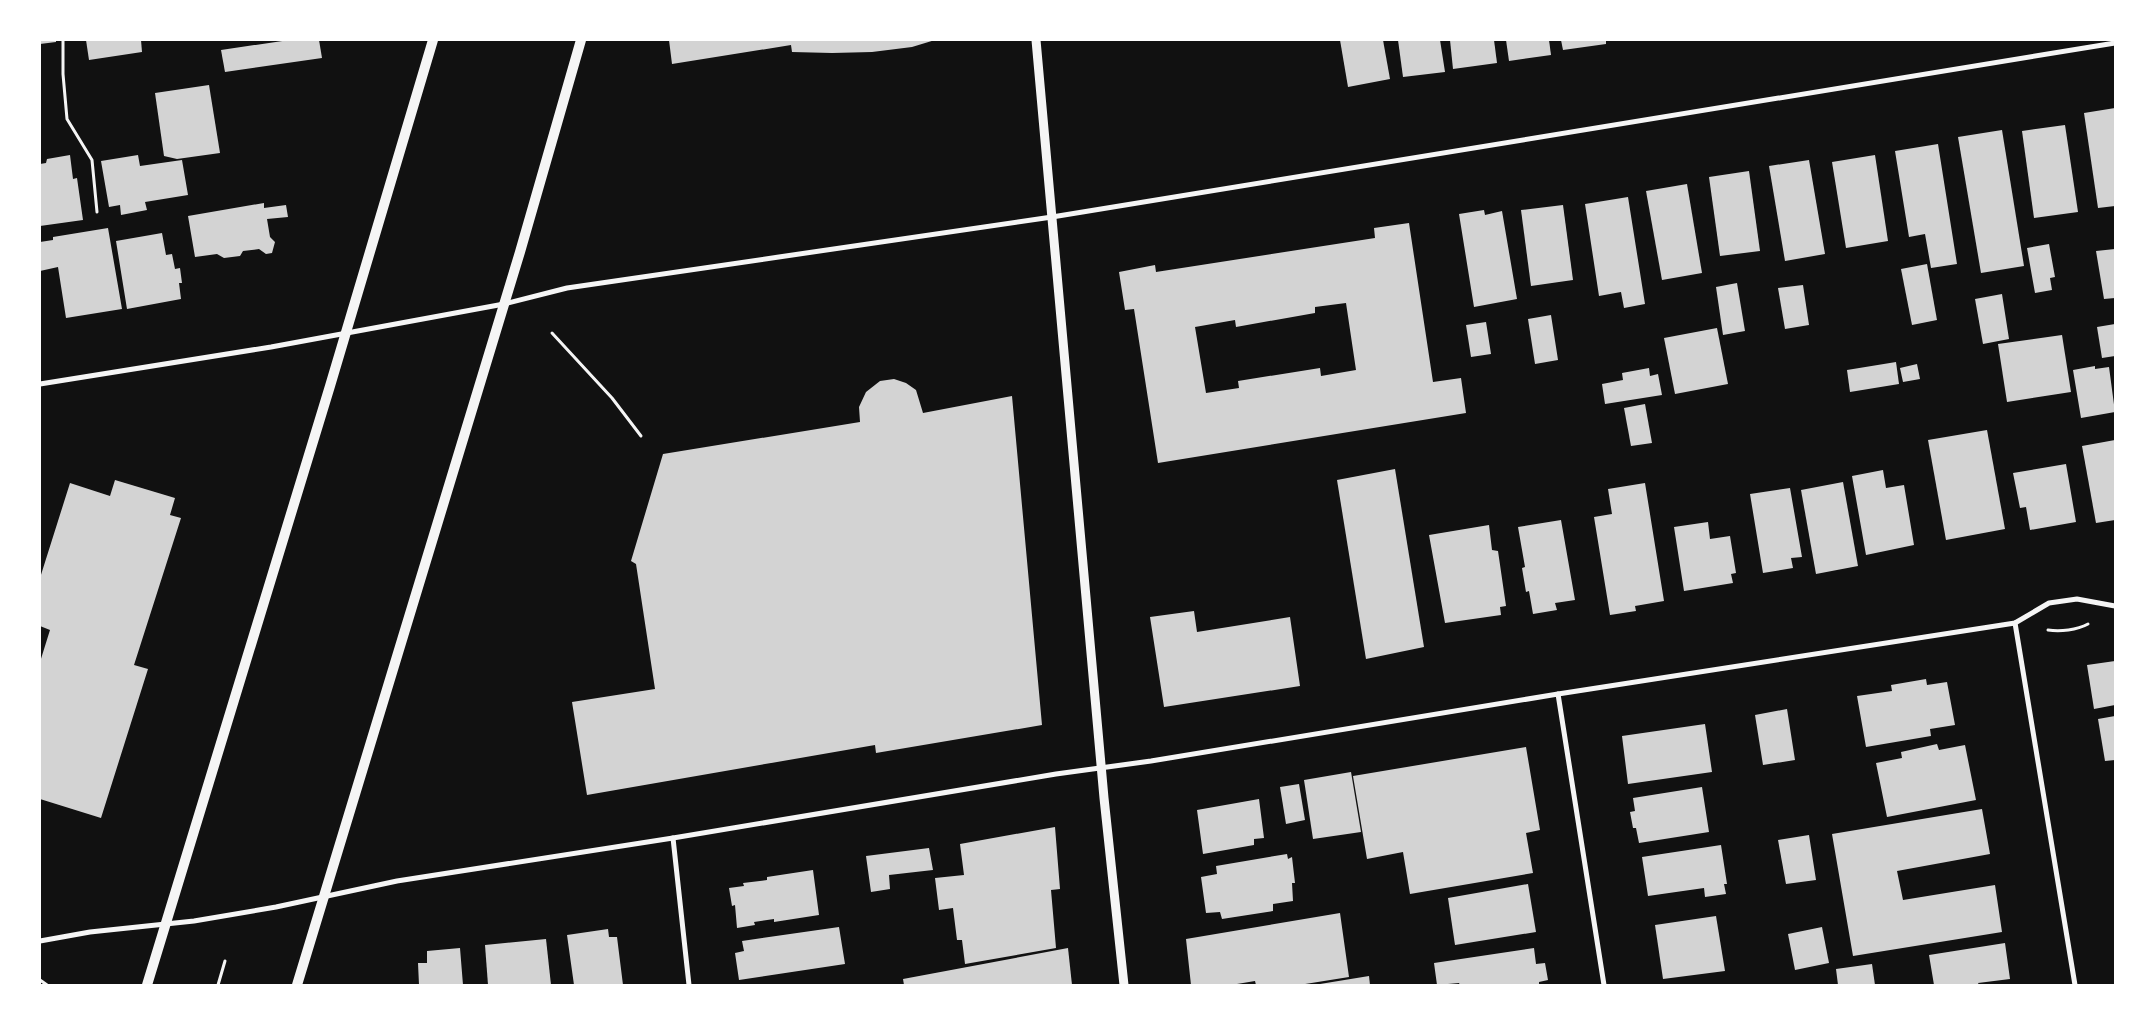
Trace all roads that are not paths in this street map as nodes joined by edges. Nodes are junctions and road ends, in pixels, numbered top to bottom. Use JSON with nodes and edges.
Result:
{"nodes":[{"id":1,"x":433,"y":40,"type":"edge"},
{"id":2,"x":581,"y":40,"type":"edge"},
{"id":3,"x":1036,"y":40,"type":"edge"},
{"id":4,"x":2115,"y":42,"type":"edge"},
{"id":5,"x":1052,"y":217,"type":"junction"},
{"id":6,"x":504,"y":304,"type":"junction"},
{"id":7,"x":346,"y":332,"type":"junction"},
{"id":8,"x":40,"y":384,"type":"edge"},
{"id":9,"x":2115,"y":606,"type":"edge"},
{"id":10,"x":2015,"y":623,"type":"junction"},
{"id":11,"x":1558,"y":694,"type":"junction"},
{"id":12,"x":1102,"y":768,"type":"junction"},
{"id":13,"x":673,"y":838,"type":"junction"},
{"id":14,"x":324,"y":896,"type":"junction"},
{"id":15,"x":166,"y":924,"type":"junction"},
{"id":16,"x":40,"y":942,"type":"edge"},
{"id":17,"x":148,"y":985,"type":"edge"},
{"id":18,"x":297,"y":985,"type":"edge"},
{"id":19,"x":689,"y":985,"type":"edge"},
{"id":20,"x":1124,"y":985,"type":"edge"},
{"id":21,"x":1604,"y":985,"type":"edge"},
{"id":22,"x":2075,"y":985,"type":"edge"}],
"edges":[{"from":1,"to":7,"type":"main road"},
{"from":2,"to":6,"type":"main road"},
{"from":3,"to":5,"type":"street"},
{"from":4,"to":5,"type":"street"},
{"from":5,"to":6,"type":"street"},
{"from":5,"to":12,"type":"street"},
{"from":6,"to":7,"type":"street"},
{"from":6,"to":14,"type":"main road"},
{"from":7,"to":8,"type":"street"},
{"from":7,"to":15,"type":"main road"},
{"from":9,"to":10,"type":"street"},
{"from":10,"to":11,"type":"street"},
{"from":10,"to":22,"type":"street"},
{"from":11,"to":12,"type":"street"},
{"from":11,"to":21,"type":"street"},
{"from":12,"to":13,"type":"street"},
{"from":12,"to":20,"type":"street"},
{"from":13,"to":14,"type":"street"},
{"from":13,"to":19,"type":"street"},
{"from":14,"to":15,"type":"street"},
{"from":14,"to":18,"type":"main road"},
{"from":15,"to":16,"type":"street"},
{"from":15,"to":17,"type":"main road"}]}
